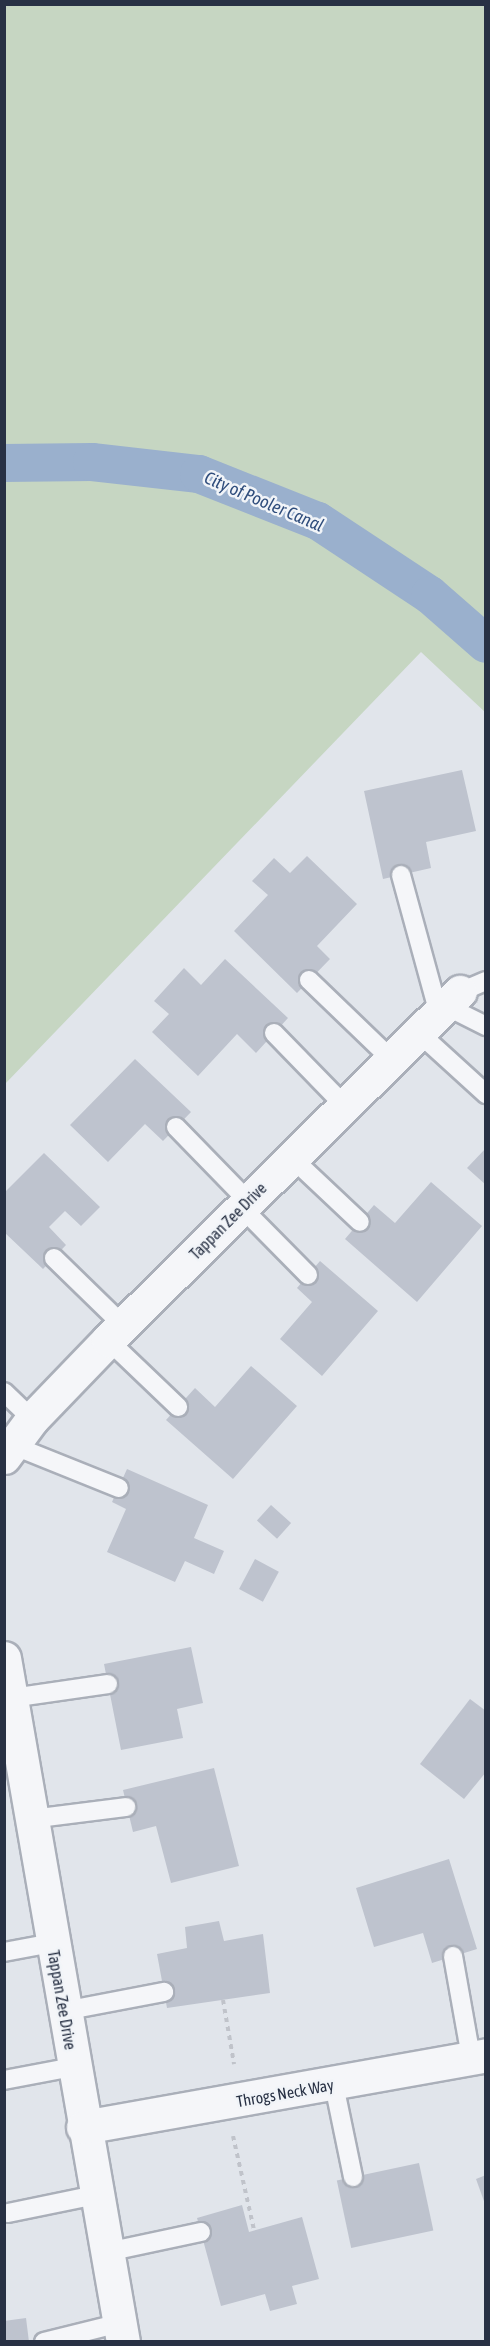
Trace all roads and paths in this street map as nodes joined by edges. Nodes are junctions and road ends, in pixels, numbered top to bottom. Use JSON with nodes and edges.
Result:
{"nodes":[{"id":1,"x":401,"y":875,"type":"dead end"},
{"id":2,"x":309,"y":981,"type":"dead end"},
{"id":3,"x":450,"y":1005,"type":"edge"},
{"id":4,"x":486,"y":1026,"type":"edge"},
{"id":5,"x":274,"y":1033,"type":"dead end"},
{"id":6,"x":392,"y":1060,"type":"junction"},
{"id":7,"x":486,"y":1094,"type":"edge"},
{"id":8,"x":345,"y":1106,"type":"junction"},
{"id":9,"x":176,"y":1127,"type":"dead end"},
{"id":10,"x":292,"y":1158,"type":"junction"},
{"id":11,"x":245,"y":1204,"type":"junction"},
{"id":12,"x":360,"y":1222,"type":"dead end"},
{"id":13,"x":54,"y":1258,"type":"dead end"},
{"id":14,"x":308,"y":1275,"type":"dead end"},
{"id":15,"x":115,"y":1332,"type":"junction"},
{"id":16,"x":4,"y":1392,"type":"edge"},
{"id":17,"x":178,"y":1407,"type":"dead end"},
{"id":18,"x":32,"y":1419,"type":"junction"},
{"id":19,"x":8,"y":1451,"type":"edge"},
{"id":20,"x":119,"y":1488,"type":"dead end"},
{"id":21,"x":4,"y":1658,"type":"edge"},
{"id":22,"x":108,"y":1684,"type":"dead end"},
{"id":23,"x":11,"y":1698,"type":"junction"},
{"id":24,"x":13,"y":1765,"type":"edge"},
{"id":25,"x":126,"y":1807,"type":"dead end"},
{"id":26,"x":31,"y":1819,"type":"junction"},
{"id":27,"x":52,"y":1943,"type":"junction"},
{"id":28,"x":4,"y":1952,"type":"edge"},
{"id":29,"x":453,"y":1956,"type":"dead end"},
{"id":30,"x":164,"y":1992,"type":"dead end"},
{"id":31,"x":223,"y":2000,"type":"dead end"},
{"id":32,"x":64,"y":2011,"type":"junction"},
{"id":33,"x":478,"y":2056,"type":"edge"},
{"id":34,"x":73,"y":2067,"type":"junction"},
{"id":35,"x":4,"y":2080,"type":"edge"},
{"id":36,"x":334,"y":2085,"type":"junction"},
{"id":37,"x":233,"y":2102,"type":"junction"},
{"id":38,"x":83,"y":2127,"type":"junction"},
{"id":39,"x":353,"y":2177,"type":"dead end"},
{"id":40,"x":96,"y":2195,"type":"junction"},
{"id":41,"x":8,"y":2213,"type":"dead end"},
{"id":42,"x":254,"y":2230,"type":"dead end"},
{"id":43,"x":201,"y":2232,"type":"dead end"},
{"id":44,"x":107,"y":2252,"type":"junction"},
{"id":45,"x":122,"y":2332,"type":"edge"},
{"id":46,"x":44,"y":2342,"type":"edge"}],
"edges":[{"from":1,"to":3,"type":"lane"},
{"from":2,"to":6,"type":"lane"},
{"from":3,"to":4,"type":"lane"},
{"from":3,"to":6,"type":"street","name":"Tappan Zee Drive"},
{"from":3,"to":7,"type":"lane"},
{"from":5,"to":8,"type":"lane"},
{"from":6,"to":8,"type":"street","name":"Tappan Zee Drive"},
{"from":8,"to":10,"type":"street","name":"Tappan Zee Drive"},
{"from":9,"to":11,"type":"lane"},
{"from":10,"to":11,"type":"street","name":"Tappan Zee Drive"},
{"from":10,"to":12,"type":"lane"},
{"from":11,"to":14,"type":"lane"},
{"from":11,"to":15,"type":"street","name":"Tappan Zee Drive"},
{"from":13,"to":15,"type":"lane"},
{"from":15,"to":17,"type":"lane"},
{"from":15,"to":18,"type":"street","name":"Tappan Zee Drive"},
{"from":16,"to":18,"type":"lane"},
{"from":18,"to":19,"type":"street","name":"Tappan Zee Drive"},
{"from":19,"to":20,"type":"lane"},
{"from":21,"to":23,"type":"street","name":"Tappan Zee Drive"},
{"from":22,"to":23,"type":"lane"},
{"from":23,"to":24,"type":"street","name":"Tappan Zee Drive"},
{"from":24,"to":26,"type":"street","name":"Tappan Zee Drive"},
{"from":25,"to":26,"type":"lane"},
{"from":26,"to":27,"type":"street","name":"Tappan Zee Drive"},
{"from":27,"to":28,"type":"lane"},
{"from":27,"to":32,"type":"street","name":"Tappan Zee Drive"},
{"from":29,"to":33,"type":"lane"},
{"from":30,"to":32,"type":"lane"},
{"from":31,"to":37,"type":"path"},
{"from":32,"to":34,"type":"street","name":"Tappan Zee Drive"},
{"from":33,"to":36,"type":"street","name":"Throgs Neck Way"},
{"from":34,"to":35,"type":"lane"},
{"from":34,"to":38,"type":"street","name":"Tappan Zee Drive"},
{"from":36,"to":37,"type":"street","name":"Throgs Neck Way"},
{"from":36,"to":39,"type":"lane"},
{"from":37,"to":38,"type":"street","name":"Throgs Neck Way"},
{"from":37,"to":42,"type":"path"},
{"from":38,"to":40,"type":"street","name":"Tappan Zee Drive"},
{"from":40,"to":41,"type":"lane"},
{"from":40,"to":44,"type":"street","name":"Tappan Zee Drive"},
{"from":43,"to":44,"type":"lane"},
{"from":44,"to":45,"type":"street","name":"Tappan Zee Drive"},
{"from":45,"to":46,"type":"lane"}]}
